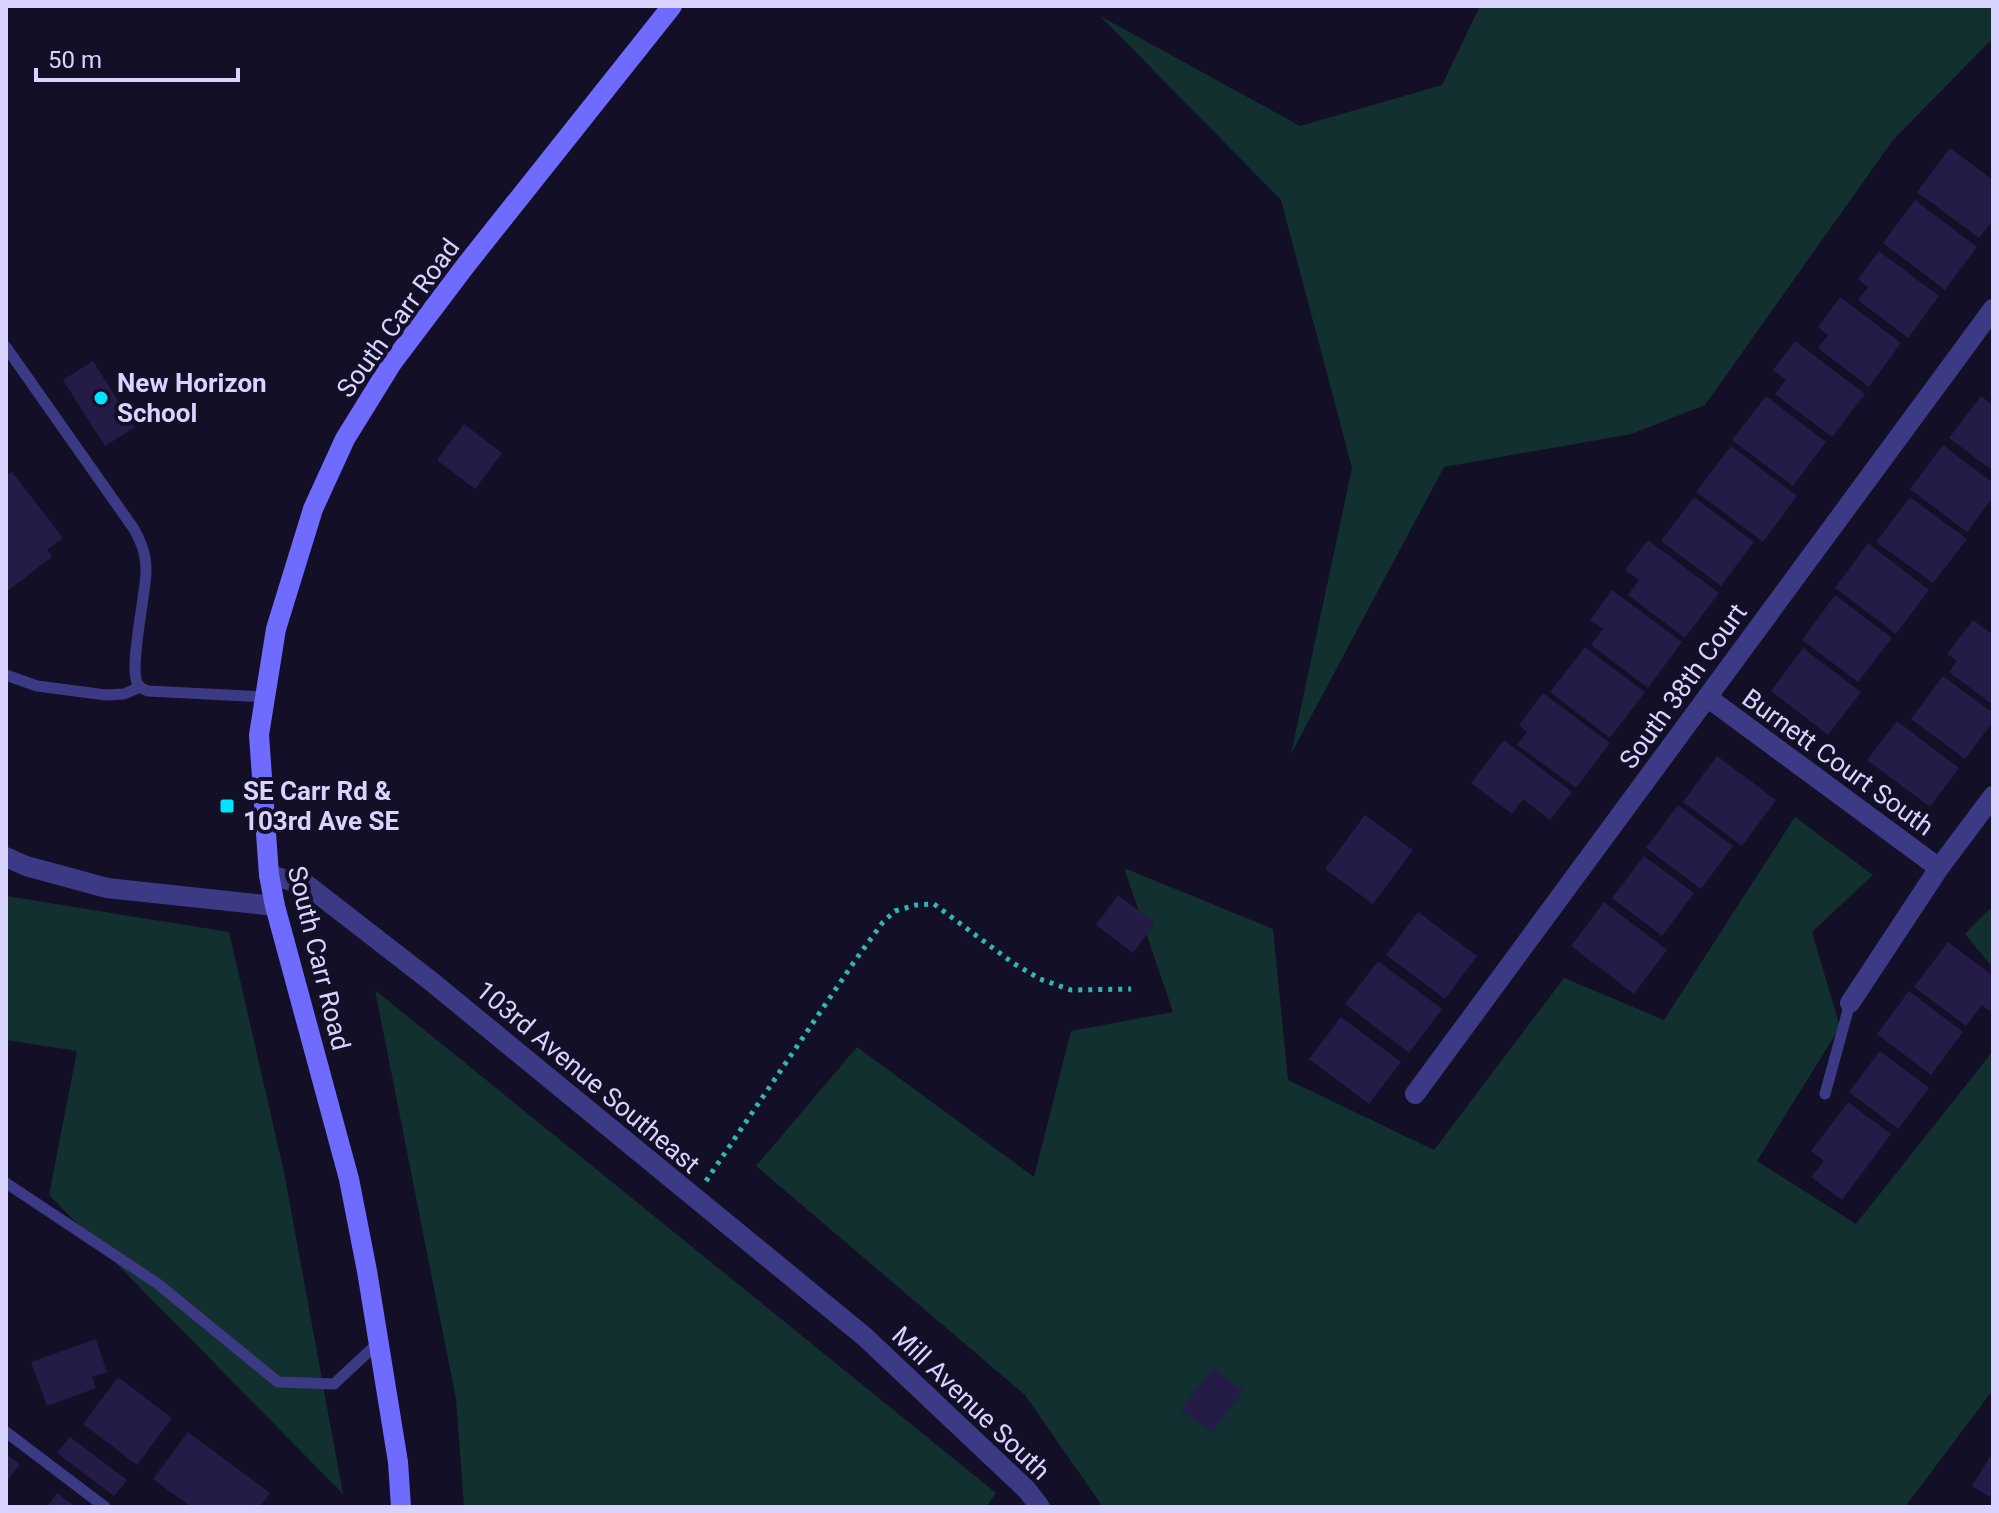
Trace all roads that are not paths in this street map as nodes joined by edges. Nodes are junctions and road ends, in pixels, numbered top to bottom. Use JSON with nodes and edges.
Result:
{"nodes":[{"id":1,"x":672,"y":6,"type":"edge"},
{"id":2,"x":1993,"y":309,"type":"edge"},
{"id":3,"x":6,"y":347,"type":"edge"},
{"id":4,"x":6,"y":675,"type":"edge"},
{"id":5,"x":140,"y":687,"type":"junction"},
{"id":6,"x":265,"y":697,"type":"junction"},
{"id":7,"x":1707,"y":697,"type":"junction"},
{"id":8,"x":1993,"y":796,"type":"edge"},
{"id":9,"x":6,"y":857,"type":"edge"},
{"id":10,"x":1939,"y":868,"type":"junction"},
{"id":11,"x":269,"y":875,"type":"junction"},
{"id":12,"x":275,"y":906,"type":"junction"},
{"id":13,"x":1850,"y":1003,"type":"joint"},
{"id":14,"x":1415,"y":1094,"type":"dead end"},
{"id":15,"x":1825,"y":1094,"type":"dead end"},
{"id":16,"x":6,"y":1183,"type":"edge"},
{"id":17,"x":865,"y":1337,"type":"joint"},
{"id":18,"x":379,"y":1342,"type":"junction"},
{"id":19,"x":6,"y":1432,"type":"edge"},
{"id":20,"x":105,"y":1507,"type":"edge"},
{"id":21,"x":401,"y":1507,"type":"edge"},
{"id":22,"x":1040,"y":1507,"type":"edge"}],
"edges":[{"from":1,"to":6,"type":"main road","name":"South Carr Road"},
{"from":2,"to":7,"type":"street","name":"South 38th Court"},
{"from":3,"to":5,"type":"lane"},
{"from":4,"to":5,"type":"lane"},
{"from":5,"to":6,"type":"lane"},
{"from":6,"to":11,"type":"main road","name":"South Carr Road"},
{"from":7,"to":10,"type":"street","name":"Burnett Court South"},
{"from":7,"to":14,"type":"street","name":"South 38th Court"},
{"from":8,"to":10,"type":"street"},
{"from":9,"to":12,"type":"street"},
{"from":10,"to":13,"type":"street"},
{"from":11,"to":12,"type":"main road","name":"South Carr Road"},
{"from":11,"to":17,"type":"street","name":"103rd Avenue Southeast"},
{"from":12,"to":18,"type":"main road","name":"South Carr Road"},
{"from":13,"to":15,"type":"lane"},
{"from":16,"to":18,"type":"lane"},
{"from":17,"to":22,"type":"street","name":"Mill Avenue South"},
{"from":18,"to":21,"type":"main road","name":"South Carr Road"},
{"from":19,"to":20,"type":"lane"}]}
